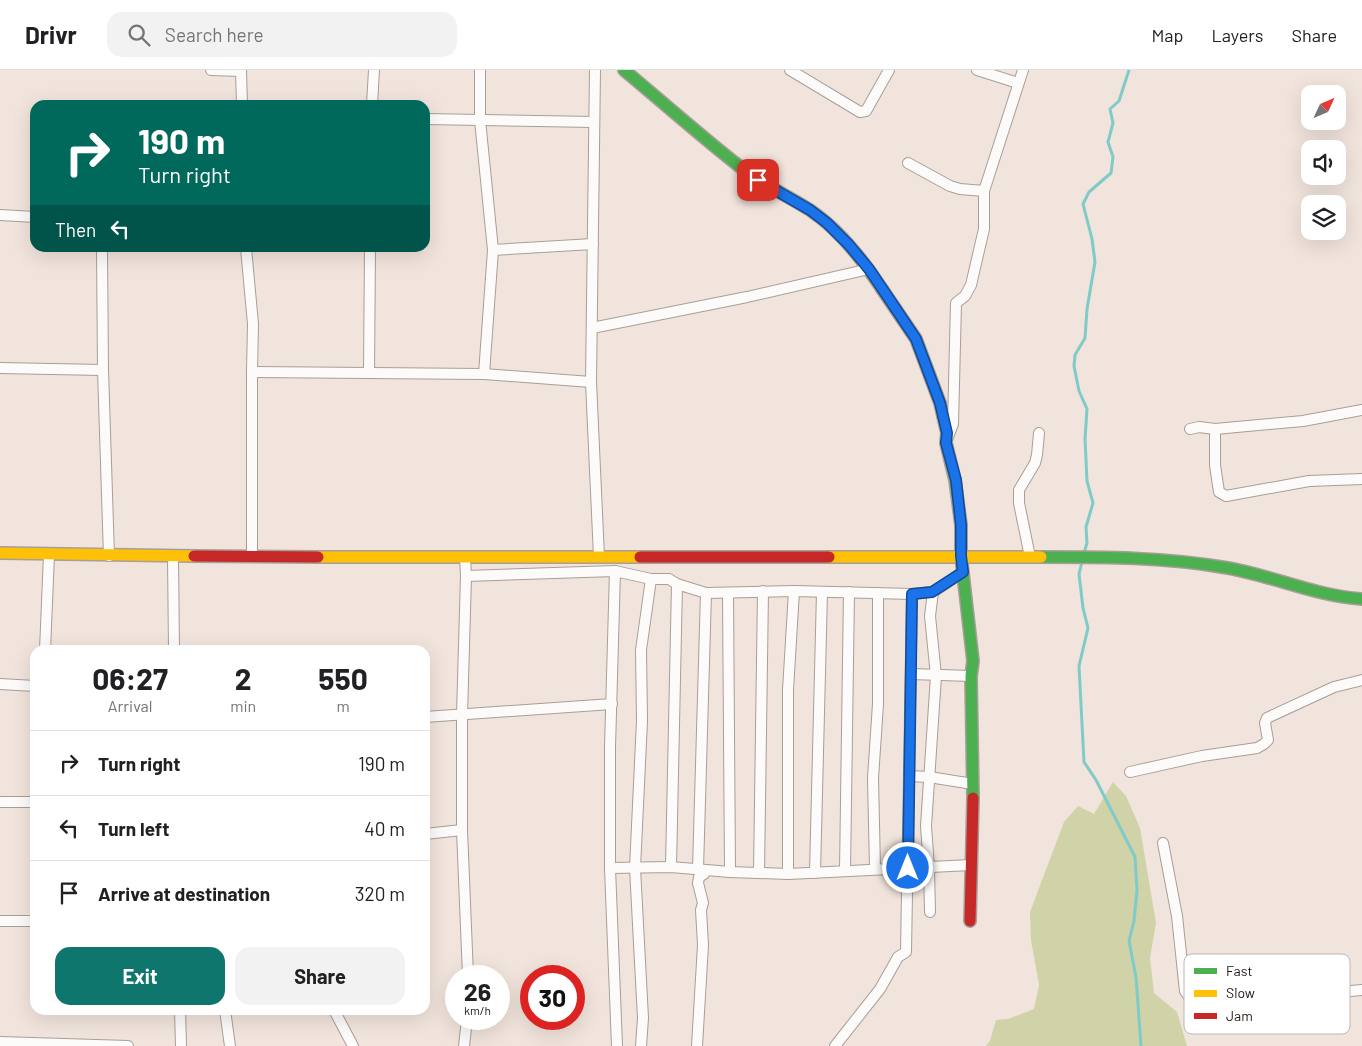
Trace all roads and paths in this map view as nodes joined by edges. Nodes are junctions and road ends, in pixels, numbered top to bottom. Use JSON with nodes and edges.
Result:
{"nodes":[{"id":1,"x":211,"y":70,"type":"edge"},
{"id":2,"x":242,"y":70,"type":"edge"},
{"id":3,"x":374,"y":70,"type":"edge"},
{"id":4,"x":480,"y":70,"type":"edge"},
{"id":5,"x":595,"y":70,"type":"edge"},
{"id":6,"x":624,"y":70,"type":"edge"},
{"id":7,"x":790,"y":70,"type":"edge"},
{"id":8,"x":889,"y":70,"type":"edge"},
{"id":9,"x":977,"y":70,"type":"edge"},
{"id":10,"x":1023,"y":70,"type":"edge"},
{"id":11,"x":1018,"y":84,"type":"junction"},
{"id":12,"x":242,"y":100,"type":"edge"},
{"id":13,"x":372,"y":100,"type":"edge"},
{"id":14,"x":430,"y":119,"type":"edge"},
{"id":15,"x":480,"y":120,"type":"junction"},
{"id":16,"x":594,"y":122,"type":"junction"},
{"id":17,"x":908,"y":163,"type":"dead end"},
{"id":18,"x":984,"y":191,"type":"junction"},
{"id":19,"x":0,"y":215,"type":"edge"},
{"id":20,"x":30,"y":217,"type":"edge"},
{"id":21,"x":593,"y":244,"type":"junction"},
{"id":22,"x":492,"y":250,"type":"junction"},
{"id":23,"x":102,"y":252,"type":"edge"},
{"id":24,"x":246,"y":252,"type":"edge"},
{"id":25,"x":370,"y":252,"type":"edge"},
{"id":26,"x":869,"y":269,"type":"junction"},
{"id":27,"x":592,"y":328,"type":"junction"},
{"id":28,"x":0,"y":368,"type":"edge"},
{"id":29,"x":103,"y":370,"type":"junction"},
{"id":30,"x":252,"y":372,"type":"junction"},
{"id":31,"x":368,"y":372,"type":"junction"},
{"id":32,"x":484,"y":374,"type":"junction"},
{"id":33,"x":591,"y":382,"type":"junction"},
{"id":34,"x":1362,"y":410,"type":"edge"},
{"id":35,"x":1190,"y":429,"type":"dead end"},
{"id":36,"x":1215,"y":429,"type":"junction"},
{"id":37,"x":1038,"y":433,"type":"dead end"},
{"id":38,"x":946,"y":443,"type":"junction"},
{"id":39,"x":1362,"y":479,"type":"edge"},
{"id":40,"x":0,"y":553,"type":"edge"},
{"id":41,"x":50,"y":555,"type":"junction"},
{"id":42,"x":108,"y":556,"type":"junction"},
{"id":43,"x":961,"y":556,"type":"junction"},
{"id":44,"x":173,"y":557,"type":"junction"},
{"id":45,"x":252,"y":557,"type":"junction"},
{"id":46,"x":465,"y":557,"type":"junction"},
{"id":47,"x":599,"y":557,"type":"junction"},
{"id":48,"x":1030,"y":557,"type":"junction"},
{"id":49,"x":615,"y":571,"type":"junction"},
{"id":50,"x":963,"y":572,"type":"junction"},
{"id":51,"x":466,"y":576,"type":"junction"},
{"id":52,"x":651,"y":579,"type":"junction"},
{"id":53,"x":677,"y":584,"type":"junction"},
{"id":54,"x":763,"y":591,"type":"junction"},
{"id":55,"x":794,"y":591,"type":"junction"},
{"id":56,"x":706,"y":592,"type":"junction"},
{"id":57,"x":822,"y":592,"type":"junction"},
{"id":58,"x":849,"y":592,"type":"junction"},
{"id":59,"x":932,"y":592,"type":"junction"},
{"id":60,"x":728,"y":593,"type":"junction"},
{"id":61,"x":878,"y":593,"type":"junction"},
{"id":62,"x":912,"y":594,"type":"junction"},
{"id":63,"x":1361,"y":599,"type":"edge"},
{"id":64,"x":46,"y":645,"type":"edge"},
{"id":65,"x":174,"y":645,"type":"edge"},
{"id":66,"x":911,"y":674,"type":"junction"},
{"id":67,"x":936,"y":676,"type":"junction"},
{"id":68,"x":971,"y":676,"type":"junction"},
{"id":69,"x":1362,"y":680,"type":"edge"},
{"id":70,"x":0,"y":684,"type":"edge"},
{"id":71,"x":30,"y":686,"type":"edge"},
{"id":72,"x":612,"y":704,"type":"junction"},
{"id":73,"x":462,"y":715,"type":"junction"},
{"id":74,"x":430,"y":717,"type":"edge"},
{"id":75,"x":1130,"y":772,"type":"dead end"},
{"id":76,"x":909,"y":776,"type":"junction"},
{"id":77,"x":929,"y":777,"type":"junction"},
{"id":78,"x":973,"y":784,"type":"junction"},
{"id":79,"x":0,"y":802,"type":"edge"},
{"id":80,"x":30,"y":802,"type":"edge"},
{"id":81,"x":462,"y":830,"type":"junction"},
{"id":82,"x":430,"y":833,"type":"edge"},
{"id":83,"x":1164,"y":842,"type":"dead end"},
{"id":84,"x":971,"y":865,"type":"junction"},
{"id":85,"x":671,"y":867,"type":"junction"},
{"id":86,"x":610,"y":868,"type":"junction"},
{"id":87,"x":634,"y":868,"type":"junction"},
{"id":88,"x":908,"y":868,"type":"junction"},
{"id":89,"x":930,"y":868,"type":"junction"},
{"id":90,"x":698,"y":869,"type":"junction"},
{"id":91,"x":875,"y":869,"type":"junction"},
{"id":92,"x":845,"y":871,"type":"junction"},
{"id":93,"x":730,"y":872,"type":"junction"},
{"id":94,"x":758,"y":872,"type":"junction"},
{"id":95,"x":815,"y":873,"type":"junction"},
{"id":96,"x":788,"y":874,"type":"junction"},
{"id":97,"x":930,"y":912,"type":"dead end"},
{"id":98,"x":0,"y":921,"type":"edge"},
{"id":99,"x":30,"y":921,"type":"edge"},
{"id":100,"x":970,"y":921,"type":"dead end"},
{"id":101,"x":468,"y":965,"type":"edge"},
{"id":102,"x":1184,"y":982,"type":"edge"},
{"id":103,"x":180,"y":1015,"type":"edge"},
{"id":104,"x":226,"y":1015,"type":"edge"},
{"id":105,"x":337,"y":1015,"type":"edge"},
{"id":106,"x":466,"y":1030,"type":"edge"},
{"id":107,"x":0,"y":1042,"type":"edge"},
{"id":108,"x":128,"y":1046,"type":"edge"},
{"id":109,"x":180,"y":1046,"type":"edge"},
{"id":110,"x":230,"y":1046,"type":"edge"},
{"id":111,"x":353,"y":1046,"type":"edge"},
{"id":112,"x":464,"y":1046,"type":"edge"},
{"id":113,"x":617,"y":1046,"type":"edge"},
{"id":114,"x":642,"y":1046,"type":"edge"},
{"id":115,"x":698,"y":1046,"type":"edge"},
{"id":116,"x":835,"y":1046,"type":"edge"}],
"edges":[{"from":1,"to":2,"type":"street"},
{"from":2,"to":12,"type":"street"},
{"from":3,"to":13,"type":"street"},
{"from":4,"to":15,"type":"street"},
{"from":5,"to":16,"type":"street"},
{"from":6,"to":26,"type":"main road"},
{"from":7,"to":8,"type":"street"},
{"from":9,"to":11,"type":"street"},
{"from":10,"to":11,"type":"street"},
{"from":11,"to":18,"type":"street"},
{"from":14,"to":15,"type":"street"},
{"from":15,"to":16,"type":"street"},
{"from":15,"to":22,"type":"street"},
{"from":16,"to":21,"type":"street"},
{"from":17,"to":18,"type":"street"},
{"from":18,"to":38,"type":"street"},
{"from":19,"to":20,"type":"street"},
{"from":21,"to":22,"type":"street"},
{"from":21,"to":27,"type":"street"},
{"from":22,"to":32,"type":"street"},
{"from":23,"to":29,"type":"street"},
{"from":24,"to":30,"type":"street"},
{"from":25,"to":31,"type":"street"},
{"from":26,"to":27,"type":"street"},
{"from":26,"to":38,"type":"main road"},
{"from":27,"to":33,"type":"street"},
{"from":28,"to":29,"type":"street"},
{"from":29,"to":42,"type":"street"},
{"from":30,"to":31,"type":"street"},
{"from":30,"to":45,"type":"street"},
{"from":31,"to":32,"type":"street"},
{"from":32,"to":33,"type":"street"},
{"from":33,"to":47,"type":"street"},
{"from":34,"to":36,"type":"street"},
{"from":35,"to":36,"type":"street"},
{"from":36,"to":39,"type":"street"},
{"from":37,"to":48,"type":"street"},
{"from":38,"to":43,"type":"main road"},
{"from":40,"to":41,"type":"main road"},
{"from":41,"to":42,"type":"main road"},
{"from":41,"to":64,"type":"street"},
{"from":42,"to":44,"type":"main road"},
{"from":43,"to":47,"type":"main road"},
{"from":43,"to":48,"type":"main road"},
{"from":43,"to":50,"type":"main road"},
{"from":44,"to":45,"type":"main road"},
{"from":44,"to":65,"type":"street"},
{"from":45,"to":46,"type":"main road"},
{"from":46,"to":47,"type":"main road"},
{"from":46,"to":51,"type":"street"},
{"from":48,"to":63,"type":"main road"},
{"from":49,"to":51,"type":"street"},
{"from":49,"to":52,"type":"street"},
{"from":49,"to":72,"type":"street"},
{"from":50,"to":59,"type":"street"},
{"from":50,"to":68,"type":"main road"},
{"from":51,"to":73,"type":"street"},
{"from":52,"to":53,"type":"street"},
{"from":52,"to":87,"type":"street"},
{"from":53,"to":56,"type":"street"},
{"from":53,"to":85,"type":"street"},
{"from":54,"to":55,"type":"street"},
{"from":54,"to":60,"type":"street"},
{"from":54,"to":94,"type":"street"},
{"from":55,"to":57,"type":"street"},
{"from":55,"to":96,"type":"street"},
{"from":56,"to":60,"type":"street"},
{"from":56,"to":90,"type":"street"},
{"from":57,"to":58,"type":"street"},
{"from":57,"to":95,"type":"street"},
{"from":58,"to":61,"type":"street"},
{"from":58,"to":92,"type":"street"},
{"from":59,"to":62,"type":"street"},
{"from":59,"to":67,"type":"street"},
{"from":60,"to":93,"type":"street"},
{"from":61,"to":62,"type":"street"},
{"from":61,"to":91,"type":"street"},
{"from":62,"to":66,"type":"street"},
{"from":66,"to":67,"type":"street"},
{"from":66,"to":76,"type":"street"},
{"from":67,"to":68,"type":"street"},
{"from":67,"to":77,"type":"street"},
{"from":68,"to":78,"type":"main road"},
{"from":69,"to":75,"type":"street"},
{"from":70,"to":71,"type":"street"},
{"from":72,"to":73,"type":"street"},
{"from":72,"to":86,"type":"street"},
{"from":73,"to":74,"type":"street"},
{"from":73,"to":81,"type":"street"},
{"from":76,"to":77,"type":"street"},
{"from":76,"to":88,"type":"street"},
{"from":77,"to":78,"type":"street"},
{"from":77,"to":89,"type":"street"},
{"from":78,"to":84,"type":"main road"},
{"from":79,"to":80,"type":"street"},
{"from":81,"to":82,"type":"street"},
{"from":81,"to":101,"type":"street"},
{"from":83,"to":102,"type":"street"},
{"from":84,"to":89,"type":"street"},
{"from":84,"to":100,"type":"main road"},
{"from":85,"to":87,"type":"street"},
{"from":85,"to":90,"type":"street"},
{"from":86,"to":87,"type":"street"},
{"from":86,"to":113,"type":"street"},
{"from":87,"to":114,"type":"street"},
{"from":88,"to":89,"type":"street"},
{"from":88,"to":91,"type":"street"},
{"from":88,"to":116,"type":"street"},
{"from":89,"to":97,"type":"street"},
{"from":90,"to":93,"type":"street"},
{"from":90,"to":115,"type":"street"},
{"from":91,"to":92,"type":"street"},
{"from":92,"to":95,"type":"street"},
{"from":93,"to":94,"type":"street"},
{"from":94,"to":96,"type":"street"},
{"from":95,"to":96,"type":"street"},
{"from":98,"to":99,"type":"street"},
{"from":103,"to":109,"type":"street"},
{"from":104,"to":110,"type":"street"},
{"from":105,"to":111,"type":"street"},
{"from":106,"to":112,"type":"street"},
{"from":107,"to":108,"type":"street"}]}
